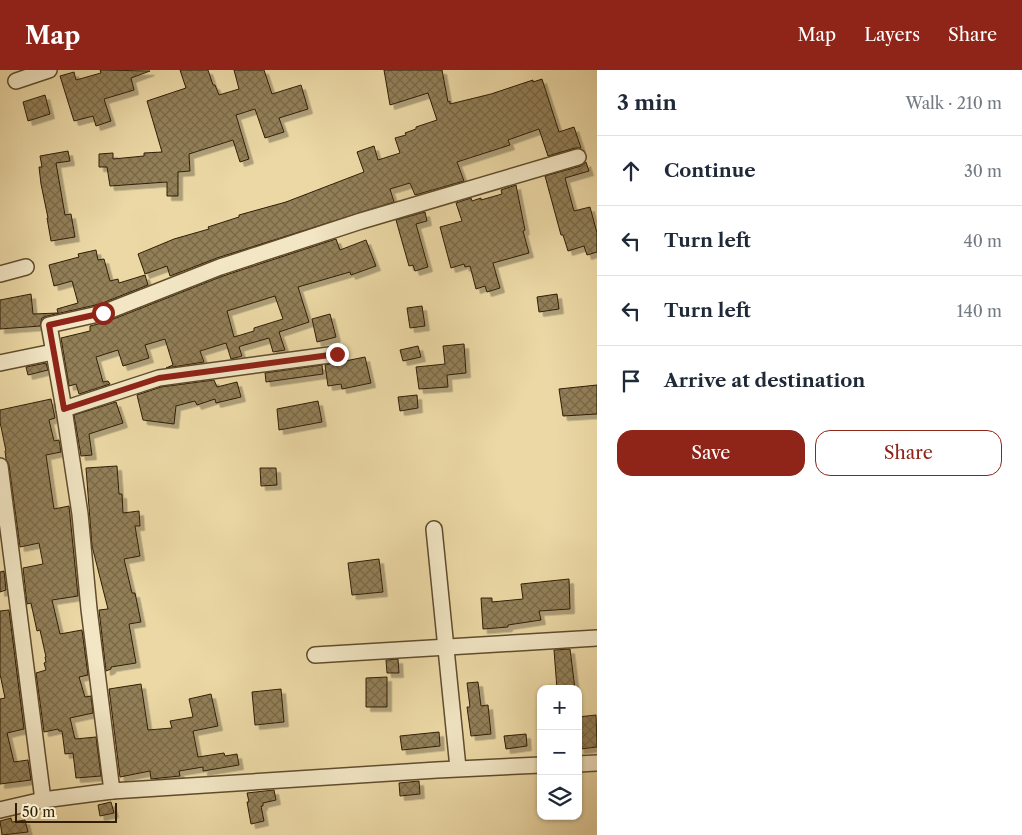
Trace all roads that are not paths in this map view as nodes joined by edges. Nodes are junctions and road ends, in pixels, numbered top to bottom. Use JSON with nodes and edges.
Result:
{"nodes":[{"id":1,"x":49,"y":70,"type":"edge"},
{"id":2,"x":16,"y":82,"type":"dead end"},
{"id":3,"x":578,"y":157,"type":"dead end"},
{"id":4,"x":26,"y":267,"type":"dead end"},
{"id":5,"x":0,"y":274,"type":"edge"},
{"id":6,"x":53,"y":352,"type":"junction"},
{"id":7,"x":337,"y":354,"type":"dead end"},
{"id":8,"x":0,"y":363,"type":"edge"},
{"id":9,"x":64,"y":409,"type":"junction"},
{"id":10,"x":0,"y":466,"type":"edge"},
{"id":11,"x":434,"y":529,"type":"dead end"},
{"id":12,"x":597,"y":638,"type":"edge"},
{"id":13,"x":446,"y":647,"type":"junction"},
{"id":14,"x":315,"y":655,"type":"dead end"},
{"id":15,"x":597,"y":763,"type":"edge"},
{"id":16,"x":582,"y":764,"type":"edge"},
{"id":17,"x":537,"y":765,"type":"edge"},
{"id":18,"x":458,"y":768,"type":"junction"},
{"id":19,"x":112,"y":791,"type":"junction"},
{"id":20,"x":43,"y":800,"type":"junction"},
{"id":21,"x":0,"y":810,"type":"edge"}],
"edges":[{"from":1,"to":2,"type":"street"},
{"from":3,"to":6,"type":"street"},
{"from":4,"to":5,"type":"street"},
{"from":6,"to":8,"type":"street"},
{"from":6,"to":9,"type":"street"},
{"from":7,"to":9,"type":"street"},
{"from":9,"to":19,"type":"street"},
{"from":10,"to":20,"type":"street"},
{"from":11,"to":13,"type":"street"},
{"from":12,"to":13,"type":"street"},
{"from":13,"to":14,"type":"street"},
{"from":13,"to":18,"type":"street"},
{"from":15,"to":16,"type":"street"},
{"from":17,"to":18,"type":"street"},
{"from":18,"to":19,"type":"street"},
{"from":19,"to":20,"type":"street"},
{"from":20,"to":21,"type":"street"}]}
